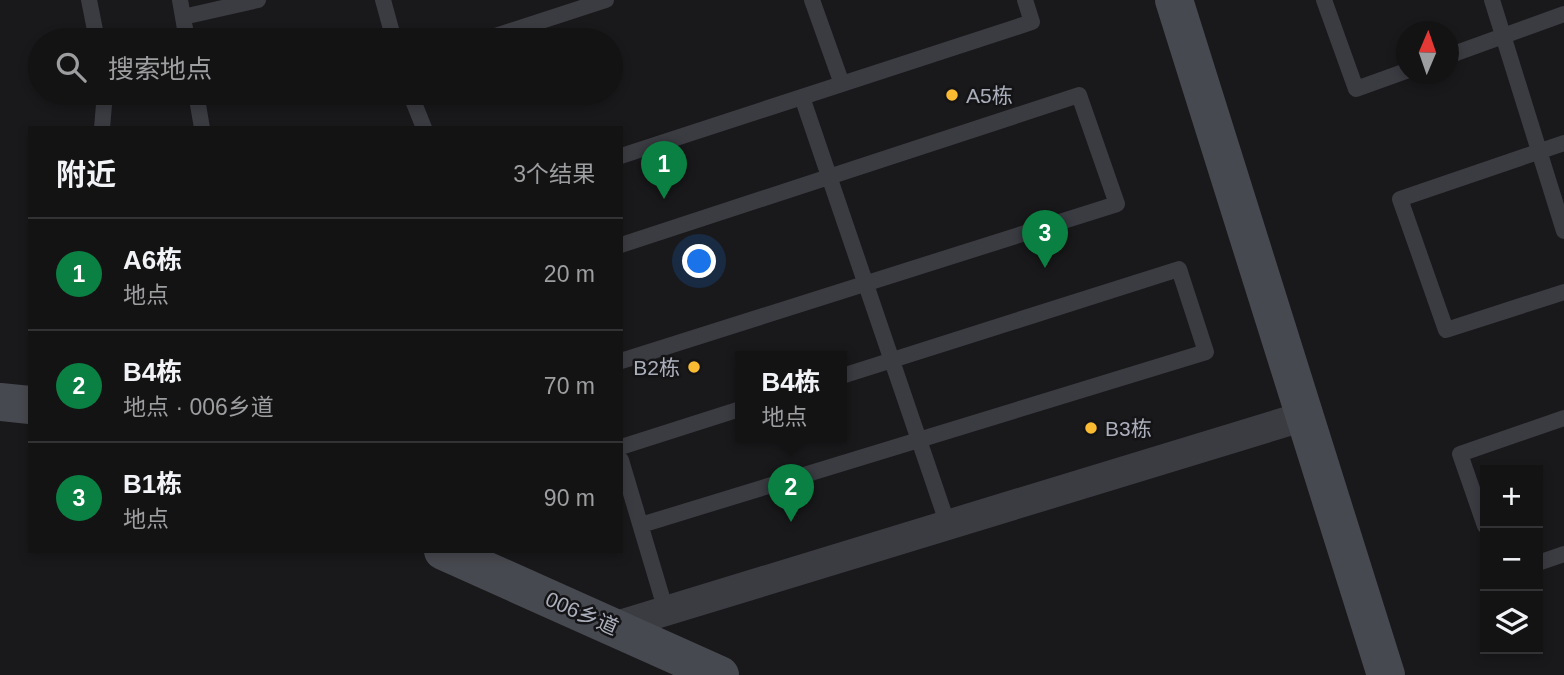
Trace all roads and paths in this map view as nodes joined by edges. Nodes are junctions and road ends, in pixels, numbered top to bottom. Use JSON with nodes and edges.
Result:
{"nodes":[{"id":1,"x":89,"y":0,"type":"edge"},
{"id":2,"x":180,"y":0,"type":"edge"},
{"id":3,"x":258,"y":0,"type":"edge"},
{"id":4,"x":383,"y":0,"type":"edge"},
{"id":5,"x":606,"y":0,"type":"edge"},
{"id":6,"x":813,"y":0,"type":"edge"},
{"id":7,"x":1025,"y":0,"type":"edge"},
{"id":8,"x":1174,"y":0,"type":"edge"},
{"id":9,"x":1324,"y":0,"type":"edge"},
{"id":10,"x":1492,"y":0,"type":"edge"},
{"id":11,"x":572,"y":5,"type":"edge"},
{"id":12,"x":1564,"y":14,"type":"edge"},
{"id":13,"x":183,"y":17,"type":"junction"},
{"id":14,"x":95,"y":28,"type":"edge"},
{"id":15,"x":185,"y":28,"type":"edge"},
{"id":16,"x":391,"y":28,"type":"edge"},
{"id":17,"x":514,"y":28,"type":"edge"},
{"id":18,"x":1503,"y":37,"type":"junction"},
{"id":19,"x":1459,"y":52,"type":"edge"},
{"id":20,"x":1396,"y":75,"type":"edge"},
{"id":21,"x":842,"y":84,"type":"junction"},
{"id":22,"x":802,"y":97,"type":"junction"},
{"id":23,"x":104,"y":105,"type":"edge"},
{"id":24,"x":198,"y":105,"type":"edge"},
{"id":25,"x":415,"y":105,"type":"edge"},
{"id":26,"x":102,"y":126,"type":"edge"},
{"id":27,"x":201,"y":126,"type":"edge"},
{"id":28,"x":423,"y":126,"type":"edge"},
{"id":29,"x":1564,"y":143,"type":"edge"},
{"id":30,"x":1539,"y":150,"type":"junction"},
{"id":31,"x":623,"y":155,"type":"edge"},
{"id":32,"x":829,"y":177,"type":"junction"},
{"id":33,"x":1564,"y":231,"type":"edge"},
{"id":34,"x":623,"y":244,"type":"edge"},
{"id":35,"x":866,"y":284,"type":"junction"},
{"id":36,"x":1564,"y":292,"type":"edge"},
{"id":37,"x":623,"y":360,"type":"edge"},
{"id":38,"x":891,"y":360,"type":"junction"},
{"id":39,"x":847,"y":374,"type":"edge"},
{"id":40,"x":0,"y":402,"type":"edge"},
{"id":41,"x":28,"y":405,"type":"edge"},
{"id":42,"x":735,"y":411,"type":"edge"},
{"id":43,"x":1305,"y":416,"type":"junction"},
{"id":44,"x":1564,"y":418,"type":"edge"},
{"id":45,"x":919,"y":440,"type":"junction"},
{"id":46,"x":623,"y":446,"type":"edge"},
{"id":47,"x":623,"y":466,"type":"edge"},
{"id":48,"x":1480,"y":512,"type":"edge"},
{"id":49,"x":641,"y":525,"type":"junction"},
{"id":50,"x":948,"y":525,"type":"junction"},
{"id":51,"x":447,"y":553,"type":"edge"},
{"id":52,"x":1564,"y":554,"type":"edge"},
{"id":53,"x":1543,"y":560,"type":"edge"},
{"id":54,"x":666,"y":611,"type":"junction"},
{"id":55,"x":613,"y":627,"type":"junction"},
{"id":56,"x":720,"y":675,"type":"edge"},
{"id":57,"x":1386,"y":675,"type":"edge"}],
"edges":[{"from":1,"to":14,"type":"lane"},
{"from":2,"to":13,"type":"lane"},
{"from":3,"to":13,"type":"lane"},
{"from":4,"to":16,"type":"lane"},
{"from":5,"to":11,"type":"lane"},
{"from":6,"to":21,"type":"lane"},
{"from":7,"to":21,"type":"lane"},
{"from":8,"to":43,"type":"street"},
{"from":9,"to":20,"type":"lane"},
{"from":10,"to":18,"type":"lane"},
{"from":11,"to":17,"type":"lane"},
{"from":12,"to":18,"type":"lane"},
{"from":13,"to":15,"type":"lane"},
{"from":18,"to":19,"type":"lane"},
{"from":18,"to":30,"type":"lane"},
{"from":21,"to":22,"type":"lane"},
{"from":22,"to":31,"type":"lane"},
{"from":22,"to":32,"type":"lane"},
{"from":23,"to":26,"type":"lane"},
{"from":24,"to":27,"type":"lane"},
{"from":25,"to":28,"type":"lane"},
{"from":29,"to":30,"type":"lane"},
{"from":30,"to":33,"type":"lane"},
{"from":30,"to":36,"type":"lane"},
{"from":32,"to":34,"type":"lane"},
{"from":32,"to":35,"type":"lane"},
{"from":32,"to":35,"type":"lane"},
{"from":35,"to":37,"type":"lane"},
{"from":35,"to":38,"type":"lane"},
{"from":38,"to":39,"type":"lane"},
{"from":38,"to":45,"type":"lane"},
{"from":38,"to":45,"type":"lane"},
{"from":40,"to":41,"type":"street"},
{"from":42,"to":46,"type":"lane"},
{"from":43,"to":50,"type":"street"},
{"from":43,"to":57,"type":"street"},
{"from":44,"to":48,"type":"lane"},
{"from":45,"to":49,"type":"lane"},
{"from":45,"to":50,"type":"lane"},
{"from":47,"to":49,"type":"lane"},
{"from":49,"to":54,"type":"lane"},
{"from":50,"to":54,"type":"street"},
{"from":51,"to":55,"type":"street","name":"006乡道"},
{"from":52,"to":53,"type":"lane"},
{"from":54,"to":55,"type":"street"},
{"from":55,"to":56,"type":"street","name":"006乡道"}]}
